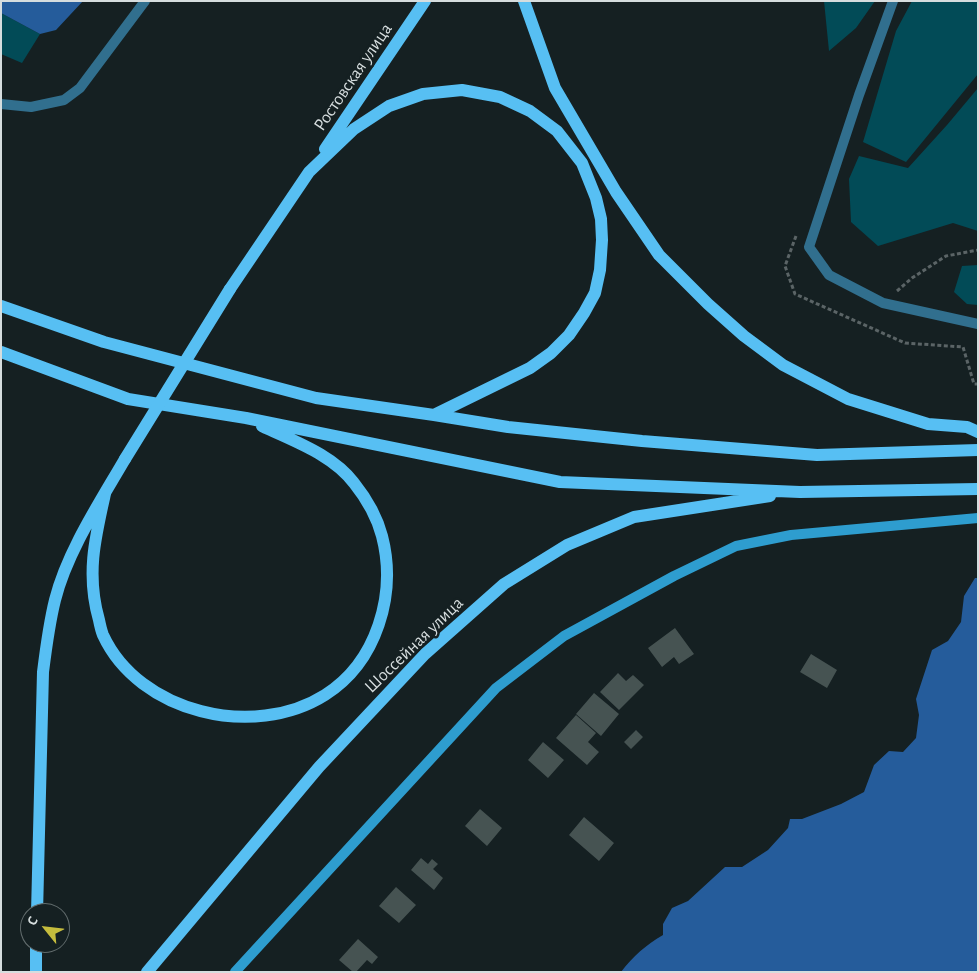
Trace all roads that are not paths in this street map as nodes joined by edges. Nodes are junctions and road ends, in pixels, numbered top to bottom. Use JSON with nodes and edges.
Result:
{"nodes":[{"id":1,"x":145,"y":1,"type":"edge"},
{"id":2,"x":425,"y":1,"type":"edge"},
{"id":3,"x":524,"y":1,"type":"edge"},
{"id":4,"x":893,"y":1,"type":"edge"},
{"id":5,"x":1,"y":104,"type":"edge"},
{"id":6,"x":309,"y":172,"type":"junction"},
{"id":7,"x":1,"y":306,"type":"edge"},
{"id":8,"x":978,"y":324,"type":"edge"},
{"id":9,"x":1,"y":352,"type":"edge"},
{"id":10,"x":434,"y":415,"type":"junction"},
{"id":11,"x":246,"y":418,"type":"junction"},
{"id":12,"x":978,"y":432,"type":"edge"},
{"id":13,"x":978,"y":450,"type":"edge"},
{"id":14,"x":978,"y":489,"type":"edge"},
{"id":15,"x":800,"y":492,"type":"junction"},
{"id":16,"x":105,"y":494,"type":"junction"},
{"id":17,"x":978,"y":518,"type":"edge"},
{"id":18,"x":37,"y":903,"type":"edge"},
{"id":19,"x":36,"y":953,"type":"edge"},
{"id":20,"x":35,"y":969,"type":"edge"},
{"id":21,"x":147,"y":972,"type":"edge"},
{"id":22,"x":235,"y":972,"type":"edge"}],
"edges":[{"from":1,"to":5,"type":"street"},
{"from":2,"to":6,"type":"main road","name":"Ростовская улица"},
{"from":3,"to":12,"type":"main road"},
{"from":4,"to":8,"type":"street"},
{"from":6,"to":10,"type":"main road"},
{"from":6,"to":16,"type":"main road","bridge":true},
{"from":7,"to":10,"type":"main road"},
{"from":9,"to":11,"type":"main road"},
{"from":10,"to":13,"type":"main road"},
{"from":11,"to":15,"type":"main road"},
{"from":11,"to":16,"type":"main road"},
{"from":14,"to":15,"type":"main road"},
{"from":15,"to":21,"type":"main road","name":"Шоссейная улица"},
{"from":16,"to":18,"type":"main road"},
{"from":17,"to":22,"type":"street"},
{"from":19,"to":20,"type":"main road"}]}
